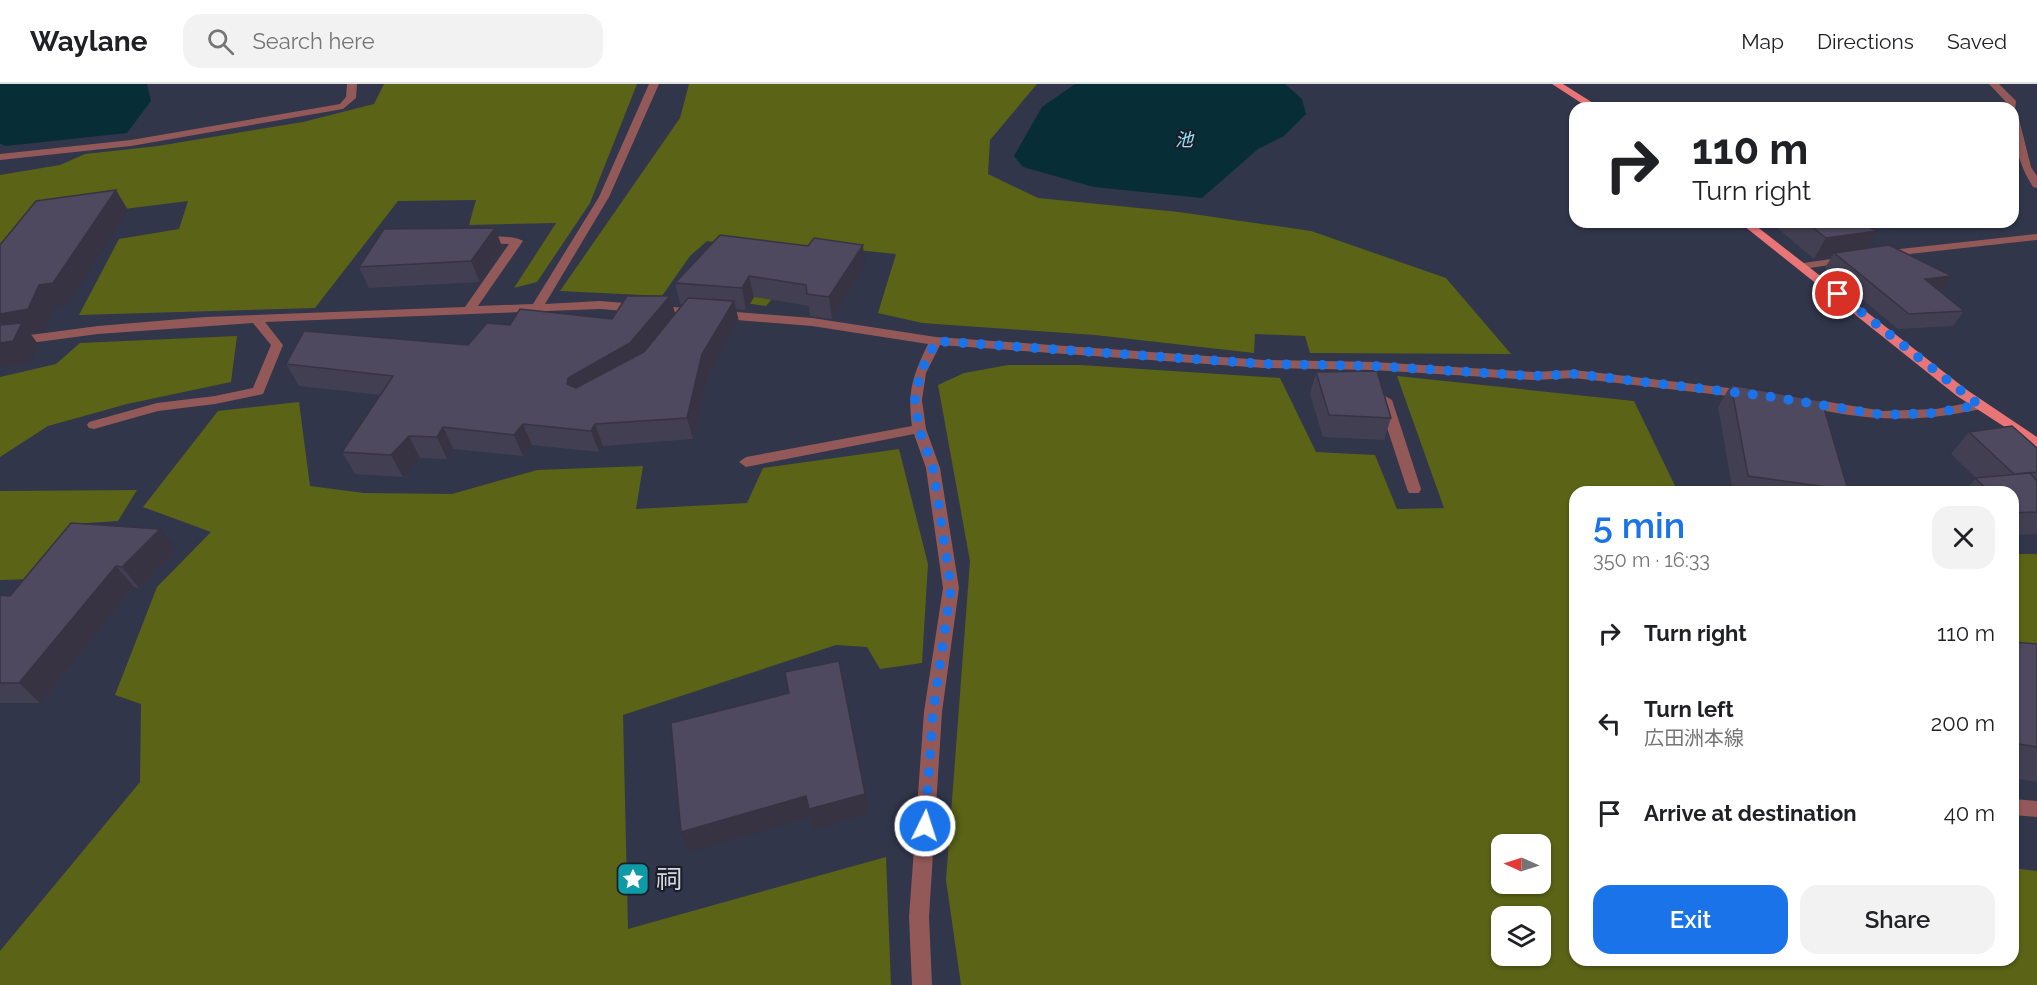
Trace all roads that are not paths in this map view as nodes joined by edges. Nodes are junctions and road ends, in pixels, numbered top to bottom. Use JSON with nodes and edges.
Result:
{"nodes":[{"id":1,"x":352,"y":84,"type":"edge"},
{"id":2,"x":654,"y":84,"type":"edge"},
{"id":3,"x":1557,"y":84,"type":"edge"},
{"id":4,"x":1994,"y":84,"type":"edge"},
{"id":5,"x":1586,"y":102,"type":"edge"},
{"id":6,"x":2011,"y":102,"type":"edge"},
{"id":7,"x":2019,"y":139,"type":"edge"},
{"id":8,"x":0,"y":157,"type":"edge"},
{"id":9,"x":2037,"y":185,"type":"edge"},
{"id":10,"x":1752,"y":228,"type":"edge"},
{"id":11,"x":2037,"y":237,"type":"edge"},
{"id":12,"x":473,"y":241,"type":"edge"},
{"id":13,"x":1803,"y":266,"type":"junction"},
{"id":14,"x":538,"y":306,"type":"junction"},
{"id":15,"x":469,"y":310,"type":"junction"},
{"id":16,"x":690,"y":311,"type":"junction"},
{"id":17,"x":256,"y":319,"type":"junction"},
{"id":18,"x":677,"y":327,"type":"edge"},
{"id":19,"x":936,"y":341,"type":"junction"},
{"id":20,"x":0,"y":343,"type":"edge"},
{"id":21,"x":1377,"y":377,"type":"junction"},
{"id":22,"x":1754,"y":395,"type":"edge"},
{"id":23,"x":1789,"y":400,"type":"edge"},
{"id":24,"x":1979,"y":405,"type":"junction"},
{"id":25,"x":94,"y":425,"type":"dead end"},
{"id":26,"x":919,"y":429,"type":"junction"},
{"id":27,"x":2037,"y":443,"type":"edge"},
{"id":28,"x":746,"y":462,"type":"dead end"},
{"id":29,"x":1414,"y":489,"type":"dead end"},
{"id":30,"x":2019,"y":808,"type":"edge"},
{"id":31,"x":2037,"y":809,"type":"edge"},
{"id":32,"x":922,"y":985,"type":"edge"}],
"edges":[{"from":1,"to":8,"type":"street"},
{"from":2,"to":14,"type":"street"},
{"from":3,"to":5,"type":"main road"},
{"from":4,"to":6,"type":"street"},
{"from":7,"to":9,"type":"street"},
{"from":10,"to":13,"type":"main road"},
{"from":11,"to":13,"type":"street"},
{"from":12,"to":15,"type":"street"},
{"from":13,"to":24,"type":"main road"},
{"from":14,"to":15,"type":"street"},
{"from":14,"to":16,"type":"street"},
{"from":15,"to":17,"type":"street"},
{"from":16,"to":18,"type":"street"},
{"from":16,"to":19,"type":"street"},
{"from":17,"to":20,"type":"street"},
{"from":17,"to":25,"type":"street"},
{"from":19,"to":21,"type":"street"},
{"from":19,"to":26,"type":"street"},
{"from":21,"to":22,"type":"street"},
{"from":21,"to":29,"type":"street"},
{"from":23,"to":24,"type":"street"},
{"from":24,"to":27,"type":"main road"},
{"from":26,"to":28,"type":"street"},
{"from":26,"to":32,"type":"street"},
{"from":30,"to":31,"type":"street"}]}
